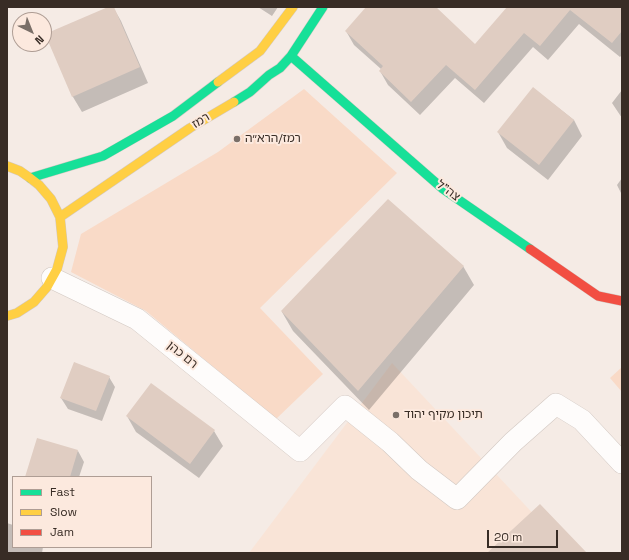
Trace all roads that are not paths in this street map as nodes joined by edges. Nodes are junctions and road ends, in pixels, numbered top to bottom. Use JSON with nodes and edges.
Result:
{"nodes":[{"id":1,"x":293,"y":7,"type":"edge"},
{"id":2,"x":324,"y":7,"type":"edge"},
{"id":3,"x":291,"y":56,"type":"junction"},
{"id":4,"x":7,"y":166,"type":"edge"},
{"id":5,"x":30,"y":178,"type":"junction"},
{"id":6,"x":60,"y":217,"type":"junction"},
{"id":7,"x":52,"y":278,"type":"junction"},
{"id":8,"x":622,"y":301,"type":"edge"},
{"id":9,"x":7,"y":316,"type":"edge"},
{"id":10,"x":622,"y":463,"type":"edge"}],
"edges":[{"from":1,"to":5,"type":"street","name":"רמז"},
{"from":2,"to":3,"type":"street","name":"רמז"},
{"from":3,"to":6,"type":"street","name":"רמז"},
{"from":3,"to":8,"type":"street","name":"צה\"ל"},
{"from":4,"to":5,"type":"street"},
{"from":5,"to":6,"type":"street"},
{"from":6,"to":7,"type":"street"},
{"from":7,"to":9,"type":"street"},
{"from":7,"to":10,"type":"street","name":"רם כהן"}]}
